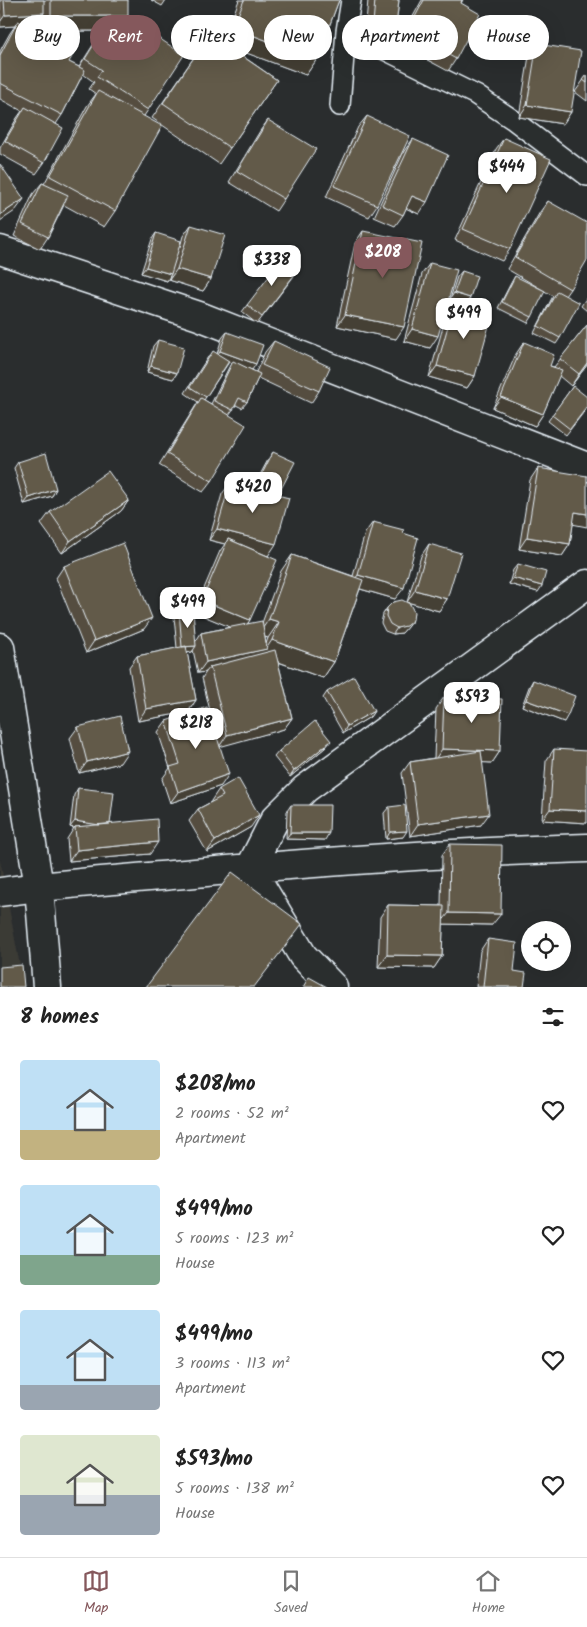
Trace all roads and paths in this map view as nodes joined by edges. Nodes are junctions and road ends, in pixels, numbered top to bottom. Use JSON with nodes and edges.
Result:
{"nodes":[{"id":1,"x":351,"y":0,"type":"edge"},
{"id":2,"x":349,"y":15,"type":"edge"},
{"id":3,"x":344,"y":60,"type":"edge"},
{"id":4,"x":405,"y":60,"type":"edge"},
{"id":5,"x":340,"y":106,"type":"dead end"},
{"id":6,"x":587,"y":176,"type":"edge"},
{"id":7,"x":0,"y":250,"type":"edge"},
{"id":8,"x":587,"y":467,"type":"edge"},
{"id":9,"x":587,"y":584,"type":"edge"},
{"id":10,"x":0,"y":647,"type":"edge"},
{"id":11,"x":587,"y":848,"type":"edge"},
{"id":12,"x":250,"y":868,"type":"junction"},
{"id":13,"x":39,"y":887,"type":"junction"},
{"id":14,"x":0,"y":892,"type":"edge"},
{"id":15,"x":47,"y":987,"type":"edge"},
{"id":16,"x":333,"y":987,"type":"edge"}],
"edges":[{"from":1,"to":2,"type":"lane"},
{"from":3,"to":5,"type":"lane"},
{"from":4,"to":6,"type":"lane"},
{"from":7,"to":8,"type":"street"},
{"from":9,"to":12,"type":"street"},
{"from":10,"to":13,"type":"street"},
{"from":11,"to":12,"type":"street"},
{"from":12,"to":13,"type":"street"},
{"from":12,"to":16,"type":"street"},
{"from":13,"to":14,"type":"street"},
{"from":13,"to":15,"type":"street"}]}
